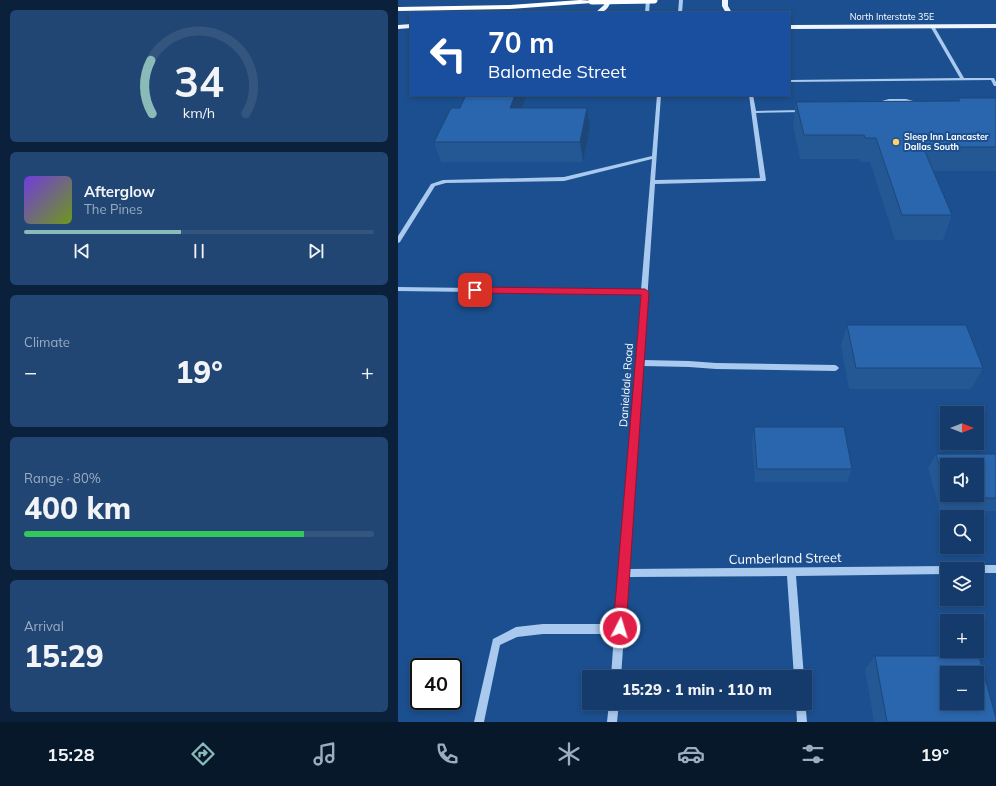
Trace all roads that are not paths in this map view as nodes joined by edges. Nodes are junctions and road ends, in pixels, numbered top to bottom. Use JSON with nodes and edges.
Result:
{"nodes":[{"id":1,"x":592,"y":0,"type":"edge"},
{"id":2,"x":608,"y":0,"type":"edge"},
{"id":3,"x":648,"y":0,"type":"edge"},
{"id":4,"x":654,"y":0,"type":"edge"},
{"id":5,"x":680,"y":0,"type":"edge"},
{"id":6,"x":725,"y":0,"type":"edge"},
{"id":7,"x":452,"y":1,"type":"edge"},
{"id":8,"x":398,"y":9,"type":"edge"},
{"id":9,"x":599,"y":12,"type":"edge"},
{"id":10,"x":647,"y":12,"type":"edge"},
{"id":11,"x":680,"y":12,"type":"edge"},
{"id":12,"x":728,"y":12,"type":"edge"},
{"id":13,"x":790,"y":26,"type":"edge"},
{"id":14,"x":932,"y":26,"type":"junction"},
{"id":15,"x":996,"y":26,"type":"edge"},
{"id":16,"x":410,"y":27,"type":"edge"},
{"id":17,"x":398,"y":28,"type":"edge"},
{"id":18,"x":963,"y":79,"type":"junction"},
{"id":19,"x":790,"y":81,"type":"edge"},
{"id":20,"x":996,"y":85,"type":"edge"},
{"id":21,"x":659,"y":96,"type":"edge"},
{"id":22,"x":751,"y":96,"type":"edge"},
{"id":23,"x":926,"y":106,"type":"edge"},
{"id":24,"x":876,"y":107,"type":"edge"},
{"id":25,"x":808,"y":111,"type":"edge"},
{"id":26,"x":753,"y":112,"type":"junction"},
{"id":27,"x":654,"y":157,"type":"junction"},
{"id":28,"x":653,"y":182,"type":"junction"},
{"id":29,"x":398,"y":241,"type":"edge"},
{"id":30,"x":398,"y":289,"type":"edge"},
{"id":31,"x":645,"y":292,"type":"junction"},
{"id":32,"x":640,"y":363,"type":"junction"},
{"id":33,"x":835,"y":368,"type":"dead end"},
{"id":34,"x":996,"y":569,"type":"edge"},
{"id":35,"x":940,"y":570,"type":"edge"},
{"id":36,"x":984,"y":570,"type":"edge"},
{"id":37,"x":791,"y":571,"type":"junction"},
{"id":38,"x":624,"y":573,"type":"junction"},
{"id":39,"x":620,"y":628,"type":"junction"},
{"id":40,"x":617,"y":670,"type":"edge"},
{"id":41,"x":798,"y":670,"type":"edge"},
{"id":42,"x":613,"y":710,"type":"edge"},
{"id":43,"x":801,"y":710,"type":"edge"},
{"id":44,"x":479,"y":722,"type":"edge"},
{"id":45,"x":612,"y":722,"type":"edge"},
{"id":46,"x":802,"y":722,"type":"edge"}],
"edges":[{"from":1,"to":4,"type":"highway","bridge":true},
{"from":1,"to":7,"type":"highway"},
{"from":1,"to":8,"type":"highway"},
{"from":2,"to":9,"type":"main road"},
{"from":3,"to":10,"type":"street"},
{"from":5,"to":11,"type":"street"},
{"from":6,"to":12,"type":"main road"},
{"from":13,"to":14,"type":"main road","name":"North Interstate 35E"},
{"from":14,"to":15,"type":"main road","name":"North Interstate 35E"},
{"from":14,"to":18,"type":"street"},
{"from":16,"to":17,"type":"main road"},
{"from":18,"to":19,"type":"street"},
{"from":18,"to":20,"type":"street"},
{"from":21,"to":27,"type":"street","name":"Danieldale Road"},
{"from":22,"to":26,"type":"street"},
{"from":23,"to":24,"type":"street"},
{"from":25,"to":26,"type":"street"},
{"from":26,"to":28,"type":"street"},
{"from":27,"to":28,"type":"street","name":"Danieldale Road"},
{"from":27,"to":29,"type":"street"},
{"from":28,"to":31,"type":"street","name":"Danieldale Road"},
{"from":30,"to":31,"type":"street"},
{"from":31,"to":32,"type":"street","name":"Danieldale Road"},
{"from":32,"to":33,"type":"street"},
{"from":32,"to":38,"type":"street","name":"Danieldale Road"},
{"from":34,"to":36,"type":"street"},
{"from":35,"to":37,"type":"street","name":"Cumberland Street"},
{"from":37,"to":38,"type":"street","name":"Cumberland Street"},
{"from":37,"to":41,"type":"street"},
{"from":38,"to":39,"type":"street","name":"Danieldale Road"},
{"from":39,"to":40,"type":"street","name":"Danieldale Road"},
{"from":39,"to":44,"type":"street"},
{"from":42,"to":45,"type":"street"},
{"from":43,"to":46,"type":"street"}]}
